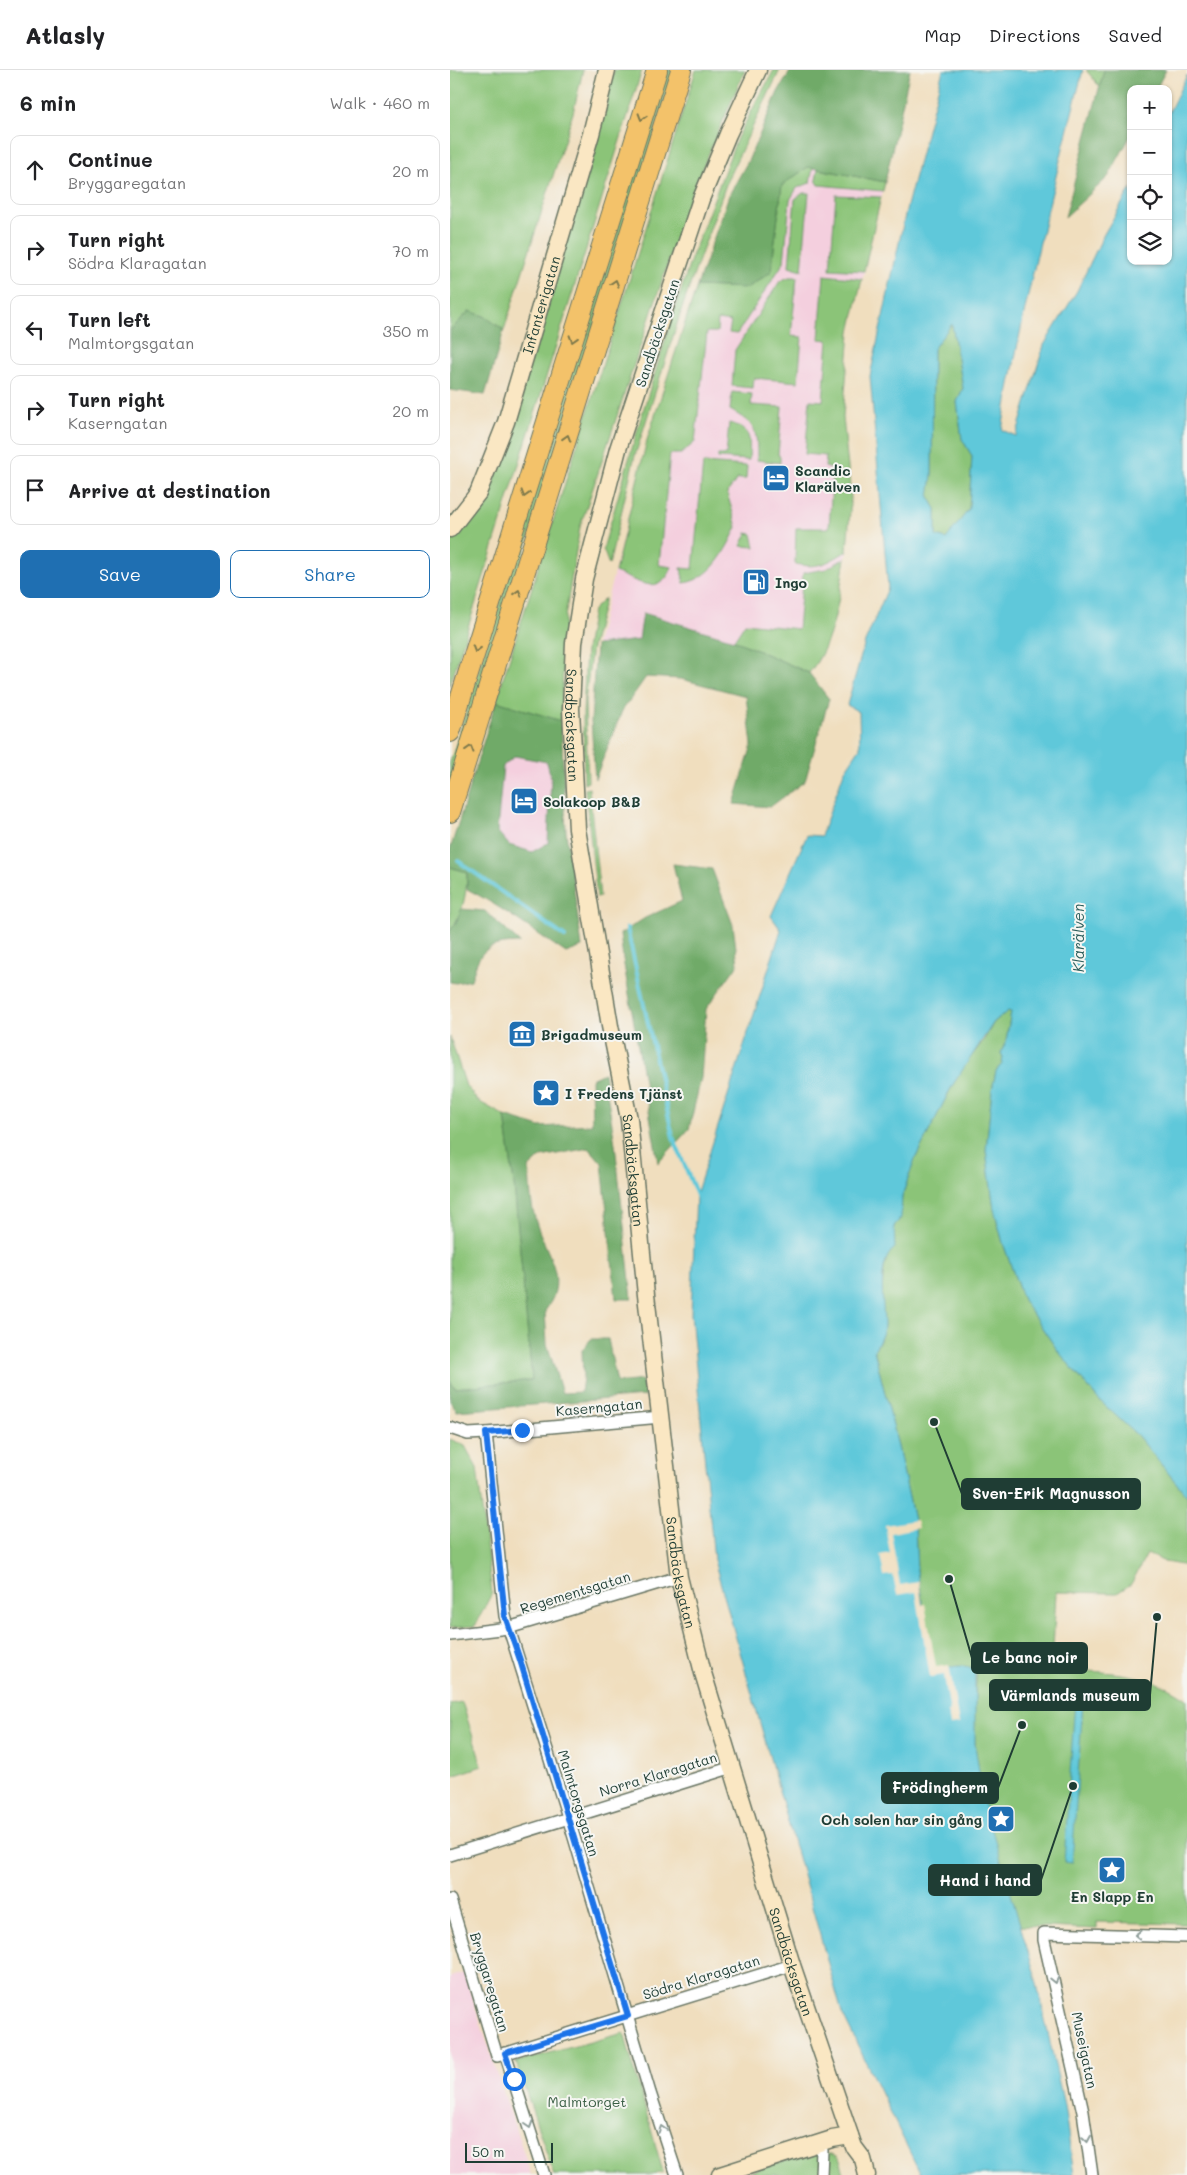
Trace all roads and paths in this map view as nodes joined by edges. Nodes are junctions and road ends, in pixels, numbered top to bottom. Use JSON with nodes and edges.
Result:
{"nodes":[{"id":1,"x":607,"y":70,"type":"edge"},
{"id":2,"x":657,"y":70,"type":"edge"},
{"id":3,"x":681,"y":70,"type":"edge"},
{"id":4,"x":758,"y":70,"type":"edge"},
{"id":5,"x":765,"y":70,"type":"edge"},
{"id":6,"x":728,"y":134,"type":"junction"},
{"id":7,"x":450,"y":529,"type":"edge"},
{"id":8,"x":450,"y":732,"type":"edge"},
{"id":9,"x":450,"y":812,"type":"edge"},
{"id":10,"x":662,"y":1417,"type":"junction"},
{"id":11,"x":450,"y":1428,"type":"edge"},
{"id":12,"x":486,"y":1433,"type":"junction"},
{"id":13,"x":679,"y":1577,"type":"junction"},
{"id":14,"x":508,"y":1628,"type":"junction"},
{"id":15,"x":450,"y":1635,"type":"edge"},
{"id":16,"x":733,"y":1767,"type":"junction"},
{"id":17,"x":568,"y":1817,"type":"junction"},
{"id":18,"x":450,"y":1855,"type":"edge"},
{"id":19,"x":450,"y":1900,"type":"edge"},
{"id":20,"x":1187,"y":1937,"type":"edge"},
{"id":21,"x":792,"y":1965,"type":"junction"},
{"id":22,"x":628,"y":2016,"type":"junction"},
{"id":23,"x":505,"y":2053,"type":"junction"},
{"id":24,"x":852,"y":2142,"type":"junction"},
{"id":25,"x":822,"y":2150,"type":"dead end"},
{"id":26,"x":544,"y":2175,"type":"edge"},
{"id":27,"x":677,"y":2175,"type":"edge"},
{"id":28,"x":720,"y":2175,"type":"edge"},
{"id":29,"x":820,"y":2175,"type":"edge"},
{"id":30,"x":856,"y":2175,"type":"edge"},
{"id":31,"x":866,"y":2175,"type":"edge"},
{"id":32,"x":1092,"y":2175,"type":"edge"}],
"edges":[{"from":1,"to":7,"type":"street","name":"Infanterigatan"},
{"from":2,"to":8,"type":"highway","one_way":true},
{"from":9,"to":3,"type":"highway","one_way":true},
{"from":4,"to":6,"type":"street","name":"Sandbäcksgatan"},
{"from":5,"to":6,"type":"street","name":"Sandbäcksgatan"},
{"from":6,"to":10,"type":"street","name":"Sandbäcksgatan"},
{"from":10,"to":12,"type":"street","name":"Kaserngatan"},
{"from":10,"to":13,"type":"street","name":"Sandbäcksgatan"},
{"from":11,"to":12,"type":"street","name":"Kaserngatan"},
{"from":12,"to":14,"type":"street","name":"Malmtorgsgatan"},
{"from":13,"to":14,"type":"street","name":"Regementsgatan"},
{"from":13,"to":16,"type":"street","name":"Sandbäcksgatan"},
{"from":14,"to":15,"type":"street","name":"Regementsgatan"},
{"from":14,"to":17,"type":"street","name":"Malmtorgsgatan"},
{"from":16,"to":17,"type":"street","name":"Norra Klaragatan"},
{"from":16,"to":21,"type":"street","name":"Sandbäcksgatan"},
{"from":17,"to":18,"type":"street","name":"Norra Klaragatan"},
{"from":17,"to":22,"type":"street","name":"Malmtorgsgatan"},
{"from":19,"to":23,"type":"street","name":"Bryggaregatan"},
{"from":20,"to":32,"type":"street","name":"Museigatan","one_way":true},
{"from":21,"to":22,"type":"street","name":"Södra Klaragatan"},
{"from":21,"to":24,"type":"street","name":"Sandbäcksgatan"},
{"from":22,"to":23,"type":"street","name":"Södra Klaragatan"},
{"from":27,"to":22,"type":"street","name":"Malmtorgsgatan","one_way":true},
{"from":23,"to":26,"type":"street","name":"Bryggaregatan","one_way":true},
{"from":24,"to":28,"type":"street"},
{"from":24,"to":30,"type":"street","name":"Sandbäcksgatan"},
{"from":24,"to":31,"type":"street","name":"Sandbäcksgatan"},
{"from":25,"to":29,"type":"street"}]}
